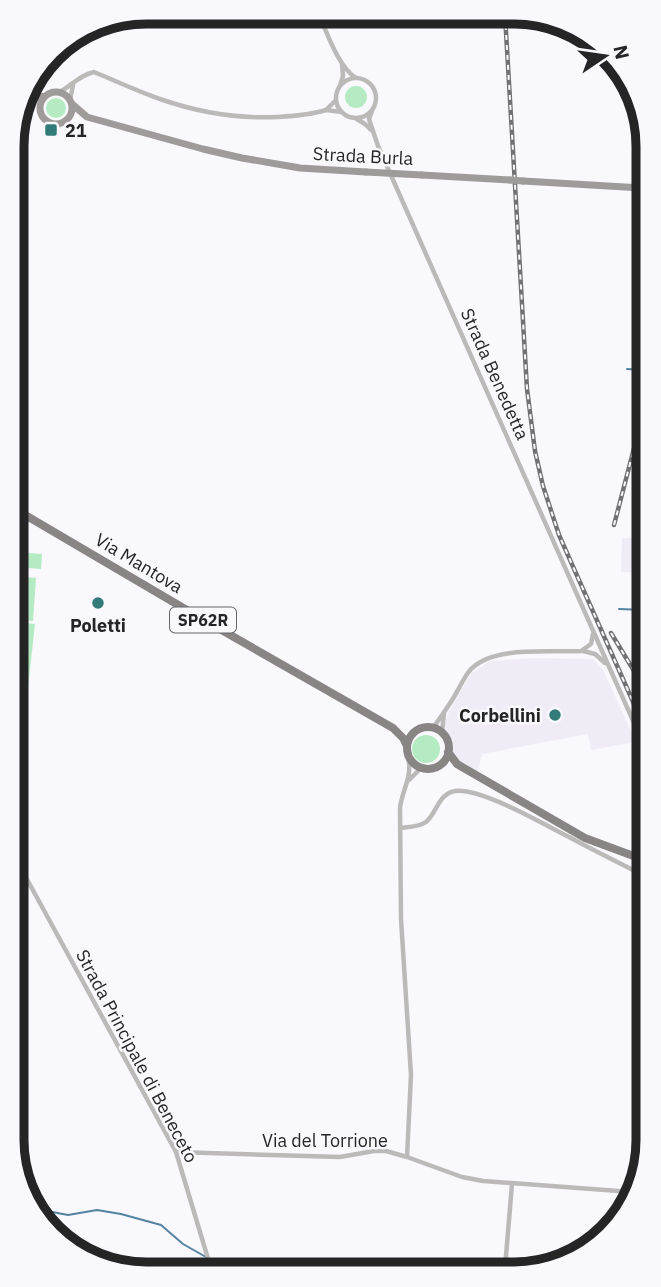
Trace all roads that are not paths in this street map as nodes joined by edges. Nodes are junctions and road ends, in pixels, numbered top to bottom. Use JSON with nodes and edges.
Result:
{"nodes":[{"id":1,"x":323,"y":24,"type":"edge"},
{"id":2,"x":341,"y":64,"type":"junction"},
{"id":3,"x":357,"y":79,"type":"junction"},
{"id":4,"x":73,"y":84,"type":"junction"},
{"id":5,"x":340,"y":86,"type":"junction"},
{"id":6,"x":60,"y":92,"type":"junction"},
{"id":7,"x":46,"y":95,"type":"junction"},
{"id":8,"x":35,"y":98,"type":"edge"},
{"id":9,"x":336,"y":100,"type":"junction"},
{"id":10,"x":71,"y":102,"type":"junction"},
{"id":11,"x":33,"y":103,"type":"edge"},
{"id":12,"x":40,"y":108,"type":"junction"},
{"id":13,"x":373,"y":108,"type":"junction"},
{"id":14,"x":326,"y":110,"type":"junction"},
{"id":15,"x":342,"y":112,"type":"junction"},
{"id":16,"x":87,"y":117,"type":"junction"},
{"id":17,"x":68,"y":118,"type":"junction"},
{"id":18,"x":355,"y":118,"type":"junction"},
{"id":19,"x":373,"y":133,"type":"junction"},
{"id":20,"x":637,"y":188,"type":"edge"},
{"id":21,"x":24,"y":514,"type":"edge"},
{"id":22,"x":592,"y":626,"type":"junction"},
{"id":23,"x":591,"y":644,"type":"junction"},
{"id":24,"x":581,"y":651,"type":"junction"},
{"id":25,"x":603,"y":653,"type":"junction"},
{"id":26,"x":595,"y":654,"type":"junction"},
{"id":27,"x":610,"y":669,"type":"junction"},
{"id":28,"x":444,"y":712,"type":"junction"},
{"id":29,"x":393,"y":728,"type":"junction"},
{"id":30,"x":433,"y":728,"type":"junction"},
{"id":31,"x":636,"y":728,"type":"edge"},
{"id":32,"x":416,"y":731,"type":"junction"},
{"id":33,"x":442,"y":733,"type":"junction"},
{"id":34,"x":407,"y":746,"type":"junction"},
{"id":35,"x":448,"y":752,"type":"junction"},
{"id":36,"x":408,"y":757,"type":"junction"},
{"id":37,"x":440,"y":765,"type":"junction"},
{"id":38,"x":462,"y":767,"type":"junction"},
{"id":39,"x":421,"y":768,"type":"junction"},
{"id":40,"x":408,"y":780,"type":"junction"},
{"id":41,"x":400,"y":828,"type":"junction"},
{"id":42,"x":636,"y":857,"type":"edge"},
{"id":43,"x":24,"y":872,"type":"edge"},
{"id":44,"x":636,"y":872,"type":"edge"},
{"id":45,"x":176,"y":1152,"type":"junction"},
{"id":46,"x":407,"y":1157,"type":"junction"},
{"id":47,"x":512,"y":1184,"type":"junction"},
{"id":48,"x":625,"y":1192,"type":"edge"},
{"id":49,"x":209,"y":1262,"type":"edge"},
{"id":50,"x":506,"y":1262,"type":"edge"}],
"edges":[{"from":1,"to":2,"type":"street","name":"Strada Benedetta"},
{"from":2,"to":3,"type":"street","name":"Strada Benedetta"},
{"from":2,"to":5,"type":"street","name":"Strada Benedetta"},
{"from":3,"to":5,"type":"street"},
{"from":3,"to":13,"type":"street","name":"Strada Benedetta"},
{"from":4,"to":6,"type":"street"},
{"from":4,"to":10,"type":"street"},
{"from":4,"to":14,"type":"street","name":"Strada Benedetta"},
{"from":5,"to":9,"type":"street","name":"Strada Benedetta"},
{"from":6,"to":7,"type":"main road","name":"Strada Burla"},
{"from":6,"to":10,"type":"main road","name":"Strada Burla"},
{"from":7,"to":8,"type":"main road","name":"Strada Burla"},
{"from":7,"to":12,"type":"main road"},
{"from":9,"to":14,"type":"street"},
{"from":9,"to":15,"type":"street"},
{"from":10,"to":16,"type":"main road","name":"Strada Burla"},
{"from":10,"to":17,"type":"main road"},
{"from":11,"to":12,"type":"main road","name":"Strada Burla"},
{"from":12,"to":17,"type":"main road","name":"Strada Burla"},
{"from":13,"to":18,"type":"street"},
{"from":13,"to":19,"type":"street","name":"Strada Benedetta"},
{"from":14,"to":15,"type":"street","name":"Strada Benedetta"},
{"from":15,"to":18,"type":"street","name":"Strada Benedetta"},
{"from":16,"to":17,"type":"main road","name":"Strada Burla"},
{"from":16,"to":20,"type":"main road","name":"Strada Burla","bridge":true},
{"from":18,"to":19,"type":"street","name":"Strada Benedetta"},
{"from":19,"to":22,"type":"street","name":"Strada Benedetta"},
{"from":21,"to":29,"type":"main road","name":"Via Mantova","number":"SP62R"},
{"from":22,"to":23,"type":"street","name":"Strada Benedetta"},
{"from":22,"to":25,"type":"street","name":"Strada Benedetta"},
{"from":23,"to":24,"type":"street"},
{"from":23,"to":25,"type":"street","name":"Strada Benedetta"},
{"from":23,"to":26,"type":"street","name":"Strada Benedetta"},
{"from":24,"to":26,"type":"street"},
{"from":24,"to":28,"type":"street"},
{"from":25,"to":27,"type":"street","name":"Strada Benedetta"},
{"from":26,"to":27,"type":"street","name":"Strada Benedetta"},
{"from":27,"to":31,"type":"street","name":"Strada Benedetta"},
{"from":28,"to":30,"type":"street"},
{"from":28,"to":33,"type":"street"},
{"from":29,"to":32,"type":"main road","name":"Via Mantova","number":"SP62R"},
{"from":29,"to":34,"type":"main road","name":"Via Mantova","number":"SP62R"},
{"from":30,"to":32,"type":"main road","name":"Via Mantova","number":"SP62R"},
{"from":30,"to":33,"type":"main road"},
{"from":32,"to":34,"type":"main road"},
{"from":33,"to":35,"type":"main road"},
{"from":34,"to":36,"type":"main road"},
{"from":35,"to":37,"type":"main road"},
{"from":35,"to":38,"type":"main road"},
{"from":36,"to":39,"type":"main road"},
{"from":36,"to":40,"type":"street"},
{"from":37,"to":38,"type":"main road"},
{"from":37,"to":39,"type":"main road"},
{"from":38,"to":42,"type":"main road"},
{"from":39,"to":40,"type":"street"},
{"from":40,"to":41,"type":"street"},
{"from":41,"to":44,"type":"street"},
{"from":41,"to":46,"type":"street"},
{"from":43,"to":45,"type":"street","name":"Strada Principale di Beneceto"},
{"from":45,"to":46,"type":"street","name":"Via del Torrione"},
{"from":45,"to":49,"type":"street","name":"Strada Principale di Beneceto"},
{"from":46,"to":47,"type":"street","name":"Via del Torrione"},
{"from":47,"to":48,"type":"street","name":"Via del Torrione"},
{"from":47,"to":50,"type":"street"}]}
